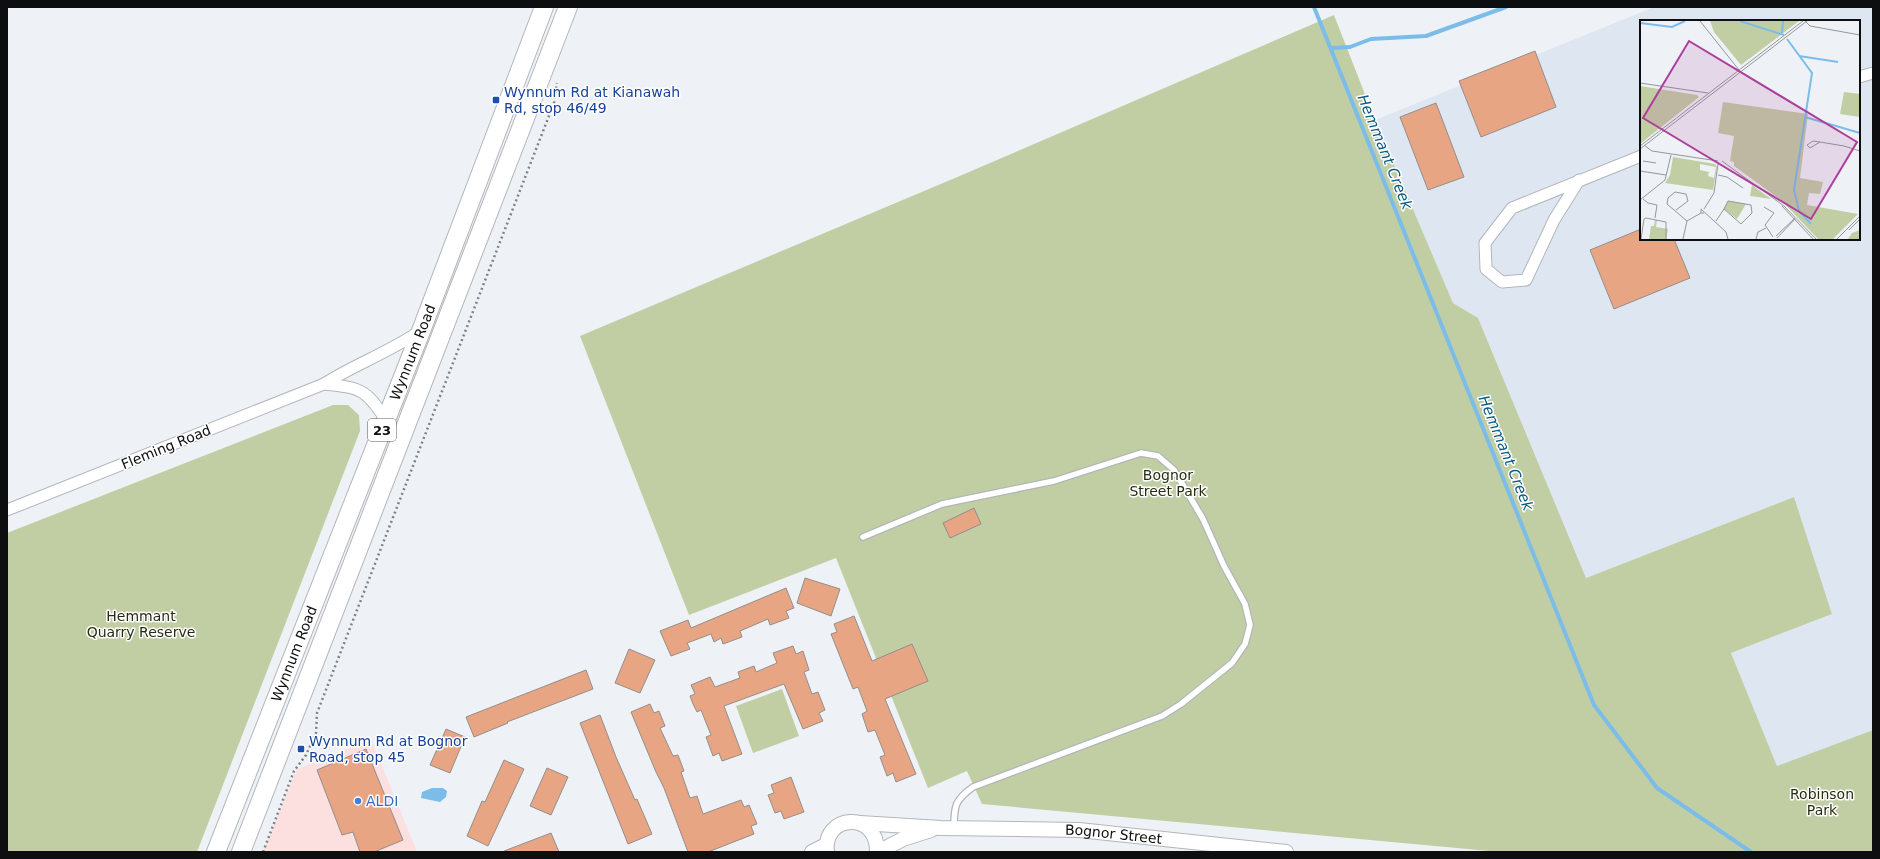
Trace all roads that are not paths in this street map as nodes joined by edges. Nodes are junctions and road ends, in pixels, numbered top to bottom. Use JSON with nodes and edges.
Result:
{"nodes":[{"id":1,"x":544,"y":7,"type":"edge"},
{"id":2,"x":568,"y":7,"type":"edge"},
{"id":3,"x":1873,"y":73,"type":"edge"},
{"id":4,"x":1860,"y":77,"type":"edge"},
{"id":5,"x":1640,"y":156,"type":"edge"},
{"id":6,"x":1579,"y":180,"type":"junction"},
{"id":7,"x":421,"y":331,"type":"junction"},
{"id":8,"x":324,"y":384,"type":"junction"},
{"id":9,"x":386,"y":420,"type":"junction"},
{"id":10,"x":7,"y":510,"type":"edge"},
{"id":11,"x":863,"y":537,"type":"dead end"},
{"id":12,"x":860,"y":823,"type":"junction"},
{"id":13,"x":948,"y":828,"type":"junction"},
{"id":14,"x":827,"y":848,"type":"edge"},
{"id":15,"x":216,"y":852,"type":"edge"},
{"id":16,"x":241,"y":852,"type":"edge"},
{"id":17,"x":812,"y":852,"type":"edge"},
{"id":18,"x":877,"y":852,"type":"edge"},
{"id":19,"x":1286,"y":852,"type":"edge"}],
"edges":[{"from":1,"to":7,"type":"main road","name":"Wynnum Road","number":"23"},
{"from":2,"to":16,"type":"main road","name":"Wynnum Road","number":"23"},
{"from":3,"to":4,"type":"street"},
{"from":5,"to":6,"type":"street"},
{"from":6,"to":6,"type":"street"},
{"from":7,"to":8,"type":"street","name":"Fleming Road"},
{"from":7,"to":9,"type":"main road","name":"Wynnum Road","number":"23"},
{"from":8,"to":9,"type":"street","name":"Fleming Road"},
{"from":8,"to":10,"type":"street","name":"Fleming Road"},
{"from":9,"to":15,"type":"main road","name":"Wynnum Road","number":"23"},
{"from":11,"to":13,"type":"lane"},
{"from":12,"to":13,"type":"street","name":"Bognor Street"},
{"from":12,"to":14,"type":"street","name":"Bognor Street"},
{"from":12,"to":18,"type":"street","name":"Bognor Street"},
{"from":13,"to":18,"type":"street","name":"Bognor Street"},
{"from":13,"to":19,"type":"street","name":"Bognor Street"},
{"from":14,"to":17,"type":"street","name":"Bognor Street"}]}
